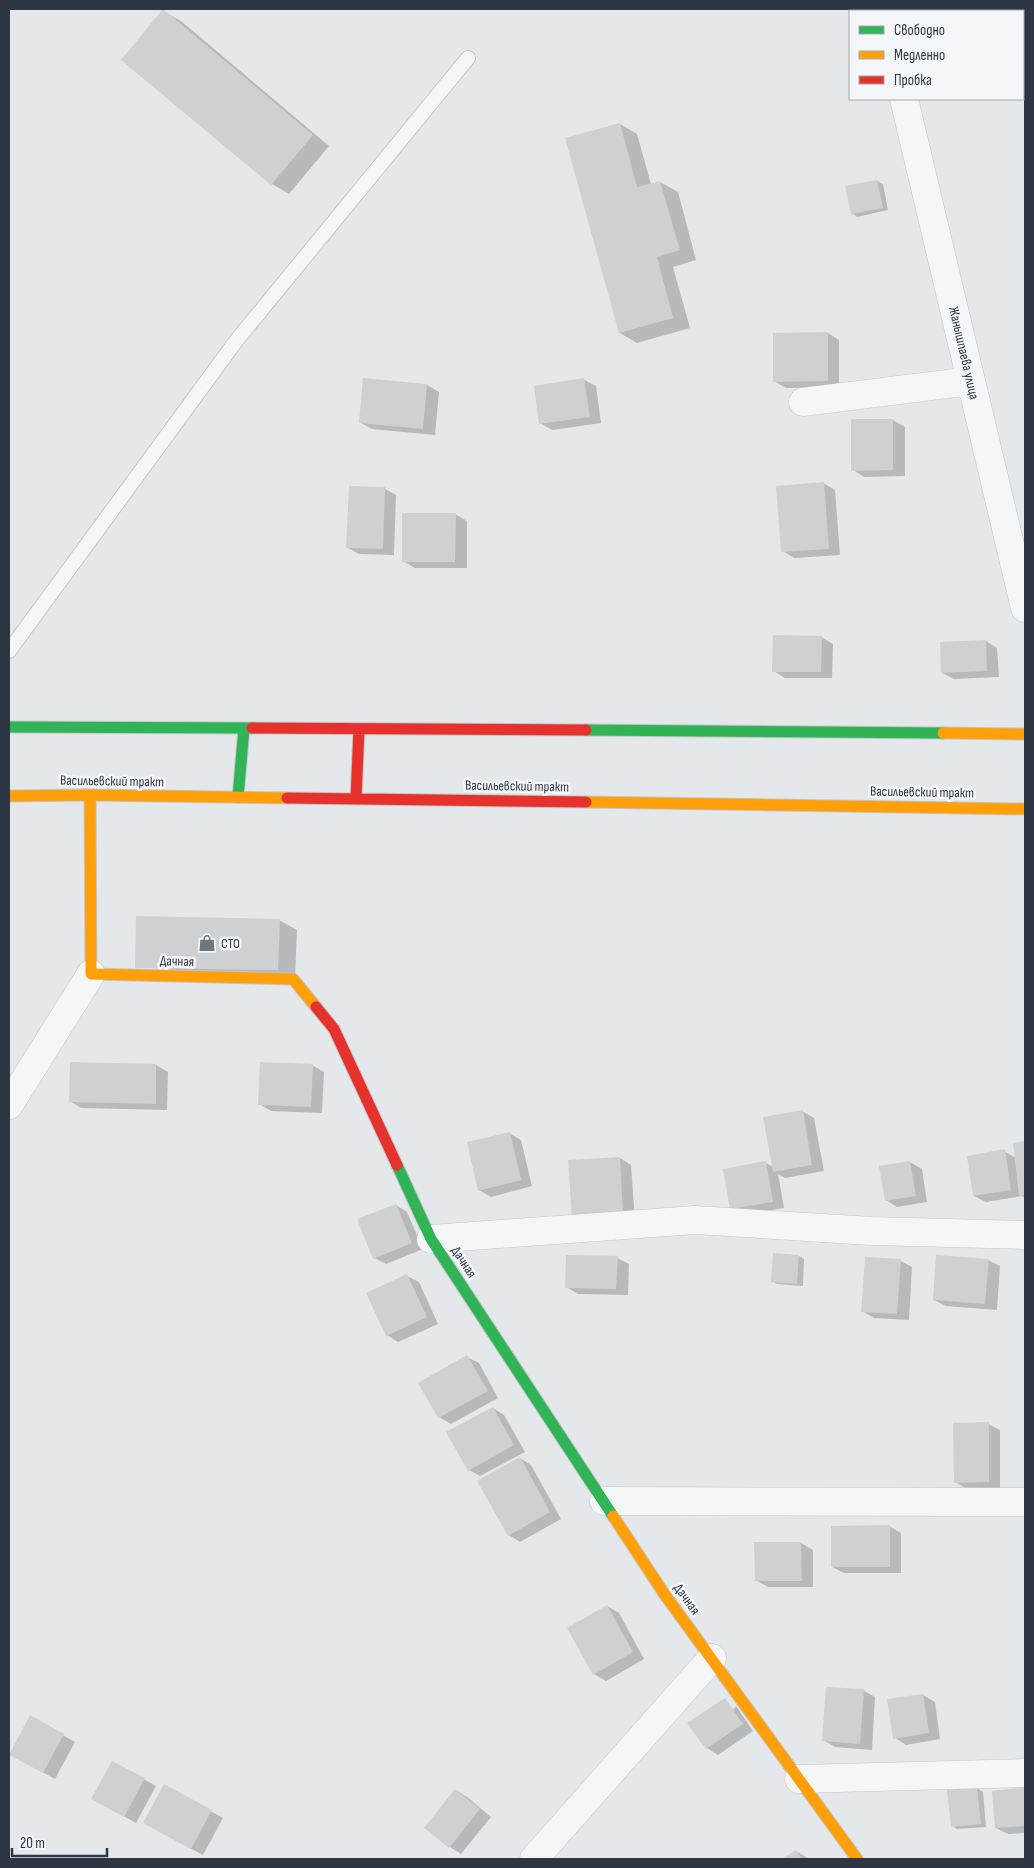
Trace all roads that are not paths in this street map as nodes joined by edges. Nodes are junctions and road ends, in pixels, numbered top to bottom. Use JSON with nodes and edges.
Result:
{"nodes":[{"id":1,"x":468,"y":58,"type":"dead end"},
{"id":2,"x":904,"y":100,"type":"edge"},
{"id":3,"x":971,"y":381,"type":"junction"},
{"id":4,"x":803,"y":402,"type":"dead end"},
{"id":5,"x":1025,"y":608,"type":"edge"},
{"id":6,"x":9,"y":652,"type":"edge"},
{"id":7,"x":9,"y":727,"type":"edge"},
{"id":8,"x":244,"y":728,"type":"junction"},
{"id":9,"x":359,"y":729,"type":"junction"},
{"id":10,"x":1025,"y":734,"type":"edge"},
{"id":11,"x":90,"y":795,"type":"junction"},
{"id":12,"x":9,"y":796,"type":"edge"},
{"id":13,"x":238,"y":797,"type":"junction"},
{"id":14,"x":356,"y":799,"type":"junction"},
{"id":15,"x":1025,"y":808,"type":"edge"},
{"id":16,"x":90,"y":974,"type":"junction"},
{"id":17,"x":9,"y":1105,"type":"edge"},
{"id":18,"x":1025,"y":1235,"type":"edge"},
{"id":19,"x":431,"y":1239,"type":"junction"},
{"id":20,"x":604,"y":1501,"type":"junction"},
{"id":21,"x":1025,"y":1502,"type":"edge"},
{"id":22,"x":712,"y":1658,"type":"junction"},
{"id":23,"x":1025,"y":1773,"type":"edge"},
{"id":24,"x":799,"y":1779,"type":"junction"},
{"id":25,"x":534,"y":1859,"type":"edge"},
{"id":26,"x":857,"y":1859,"type":"edge"}],
"edges":[{"from":1,"to":6,"type":"lane"},
{"from":2,"to":3,"type":"street","name":"Жанышпаева улица"},
{"from":3,"to":4,"type":"street"},
{"from":3,"to":5,"type":"street","name":"Жанышпаева улица"},
{"from":7,"to":8,"type":"main road"},
{"from":8,"to":9,"type":"main road"},
{"from":8,"to":13,"type":"main road"},
{"from":9,"to":10,"type":"main road"},
{"from":9,"to":14,"type":"main road"},
{"from":11,"to":12,"type":"main road","name":"Васильевский тракт"},
{"from":11,"to":13,"type":"main road","name":"Васильевский тракт"},
{"from":11,"to":16,"type":"main road"},
{"from":13,"to":14,"type":"main road","name":"Васильевский тракт"},
{"from":14,"to":15,"type":"main road","name":"Васильевский тракт"},
{"from":16,"to":17,"type":"street"},
{"from":16,"to":19,"type":"main road","name":"Дачная"},
{"from":18,"to":19,"type":"street"},
{"from":19,"to":20,"type":"main road","name":"Дачная"},
{"from":20,"to":21,"type":"street"},
{"from":20,"to":22,"type":"main road","name":"Дачная"},
{"from":22,"to":24,"type":"main road","name":"Дачная"},
{"from":22,"to":25,"type":"street"},
{"from":23,"to":24,"type":"street"},
{"from":24,"to":26,"type":"main road","name":"Дачная"}]}
